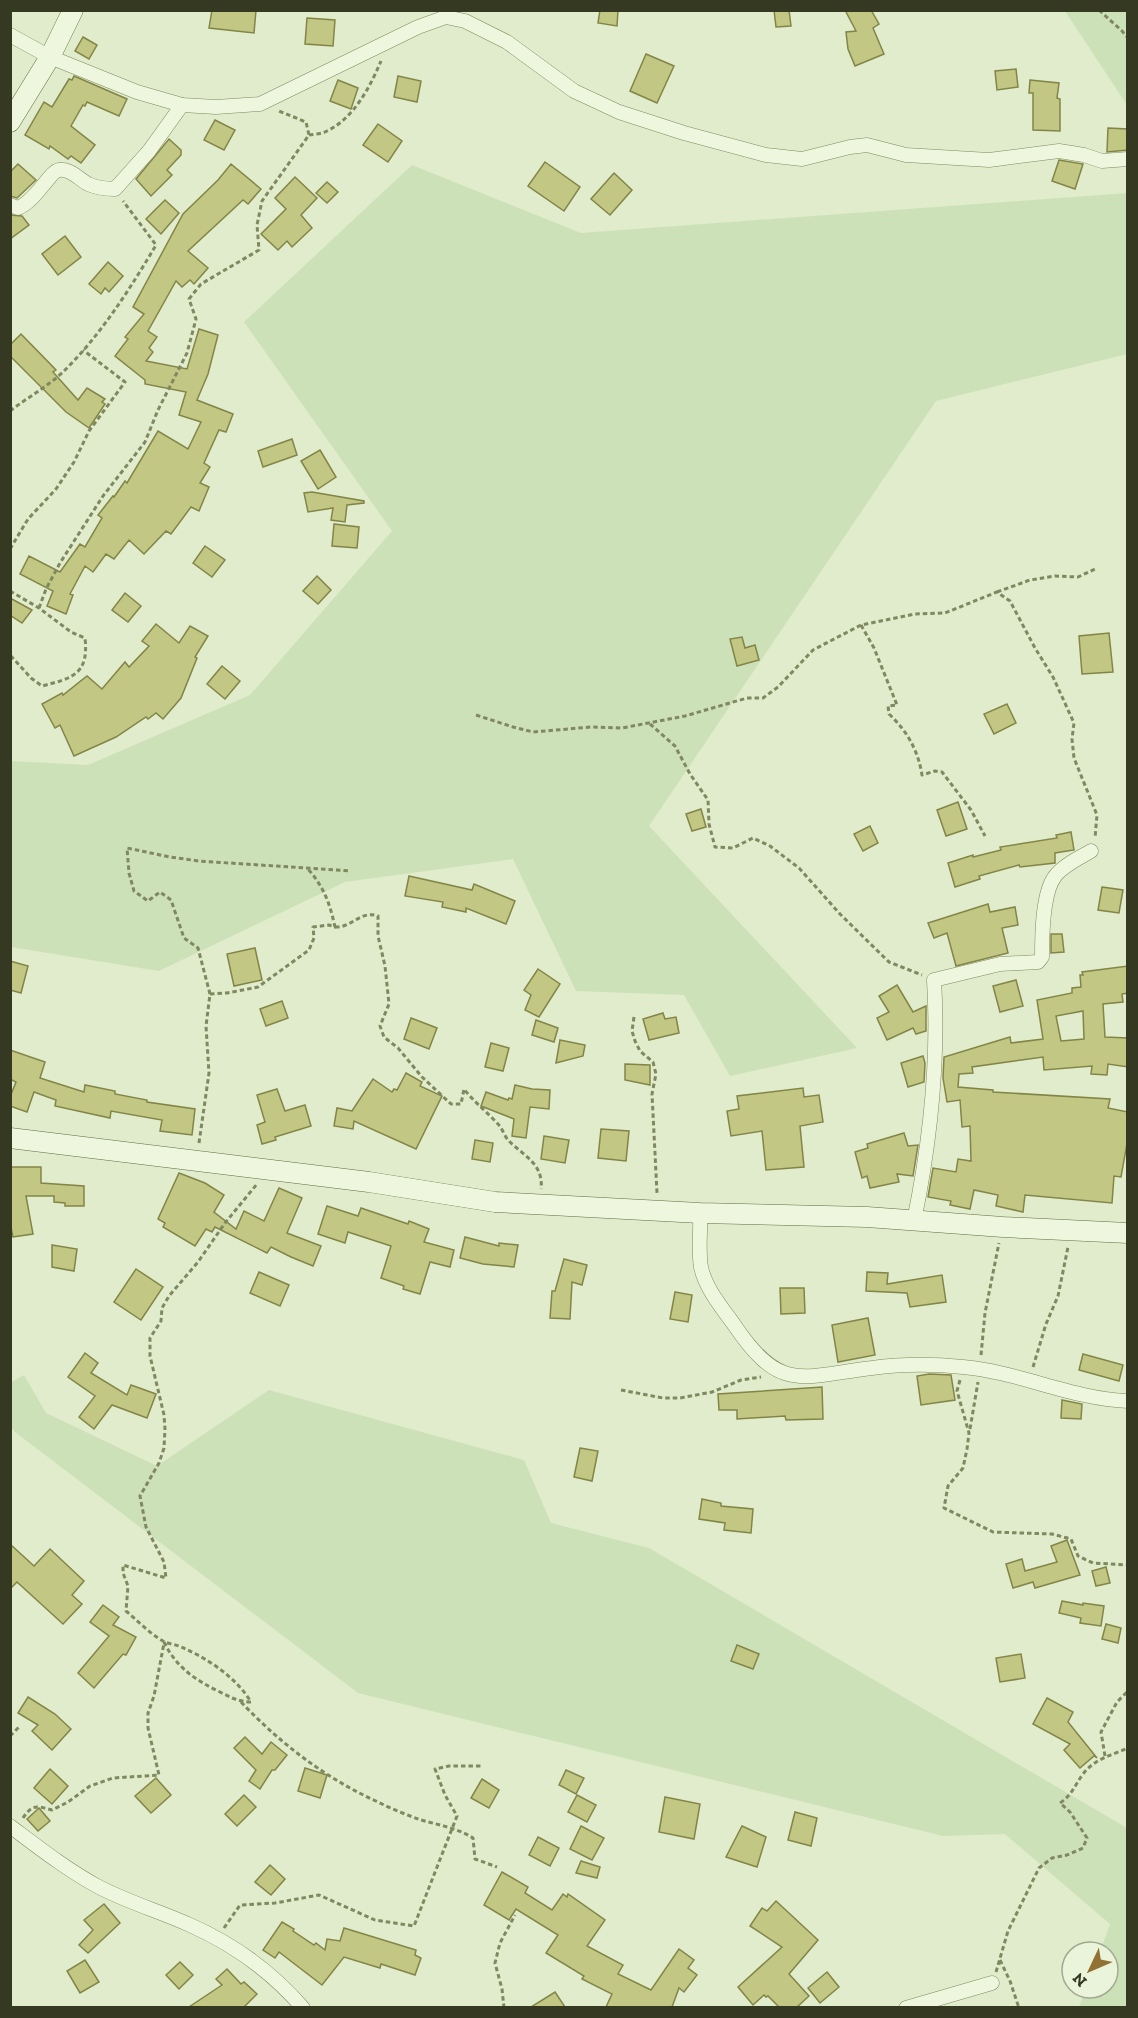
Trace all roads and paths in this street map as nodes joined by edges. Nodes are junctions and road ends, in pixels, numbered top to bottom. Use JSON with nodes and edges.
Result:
{"nodes":[{"id":1,"x":73,"y":10,"type":"edge"},
{"id":2,"x":1099,"y":10,"type":"edge"},
{"id":3,"x":10,"y":35,"type":"edge"},
{"id":4,"x":1128,"y":38,"type":"edge"},
{"id":5,"x":387,"y":42,"type":"junction"},
{"id":6,"x":50,"y":57,"type":"junction"},
{"id":7,"x":260,"y":104,"type":"junction"},
{"id":8,"x":182,"y":105,"type":"junction"},
{"id":9,"x":10,"y":122,"type":"edge"},
{"id":10,"x":309,"y":135,"type":"junction"},
{"id":11,"x":1128,"y":159,"type":"edge"},
{"id":12,"x":116,"y":189,"type":"junction"},
{"id":13,"x":10,"y":205,"type":"edge"},
{"id":14,"x":83,"y":350,"type":"junction"},
{"id":15,"x":10,"y":411,"type":"edge"},
{"id":16,"x":10,"y":549,"type":"edge"},
{"id":17,"x":1095,"y":569,"type":"dead end"},
{"id":18,"x":10,"y":591,"type":"edge"},
{"id":19,"x":997,"y":592,"type":"junction"},
{"id":20,"x":39,"y":608,"type":"junction"},
{"id":21,"x":861,"y":626,"type":"junction"},
{"id":22,"x":10,"y":655,"type":"edge"},
{"id":23,"x":476,"y":715,"type":"dead end"},
{"id":24,"x":650,"y":724,"type":"junction"},
{"id":25,"x":985,"y":836,"type":"dead end"},
{"id":26,"x":1090,"y":852,"type":"joint"},
{"id":27,"x":307,"y":869,"type":"junction"},
{"id":28,"x":351,"y":871,"type":"dead end"},
{"id":29,"x":335,"y":927,"type":"junction"},
{"id":30,"x":934,"y":980,"type":"junction"},
{"id":31,"x":210,"y":994,"type":"junction"},
{"id":32,"x":634,"y":1017,"type":"dead end"},
{"id":33,"x":10,"y":1138,"type":"edge"},
{"id":34,"x":198,"y":1162,"type":"junction"},
{"id":35,"x":268,"y":1171,"type":"junction"},
{"id":36,"x":539,"y":1204,"type":"junction"},
{"id":37,"x":659,"y":1210,"type":"junction"},
{"id":38,"x":700,"y":1213,"type":"junction"},
{"id":39,"x":914,"y":1221,"type":"junction"},
{"id":40,"x":1003,"y":1227,"type":"junction"},
{"id":41,"x":1071,"y":1231,"type":"junction"},
{"id":42,"x":1128,"y":1233,"type":"edge"},
{"id":43,"x":962,"y":1367,"type":"junction"},
{"id":44,"x":979,"y":1369,"type":"junction"},
{"id":45,"x":777,"y":1371,"type":"junction"},
{"id":46,"x":1029,"y":1379,"type":"junction"},
{"id":47,"x":621,"y":1389,"type":"dead end"},
{"id":48,"x":1128,"y":1401,"type":"edge"},
{"id":49,"x":969,"y":1433,"type":"junction"},
{"id":50,"x":1128,"y":1565,"type":"edge"},
{"id":51,"x":164,"y":1642,"type":"junction"},
{"id":52,"x":1128,"y":1691,"type":"edge"},
{"id":53,"x":241,"y":1702,"type":"junction"},
{"id":54,"x":19,"y":1727,"type":"dead end"},
{"id":55,"x":10,"y":1736,"type":"edge"},
{"id":56,"x":1128,"y":1748,"type":"edge"},
{"id":57,"x":1105,"y":1756,"type":"junction"},
{"id":58,"x":483,"y":1766,"type":"dead end"},
{"id":59,"x":13,"y":1828,"type":"edge"},
{"id":60,"x":453,"y":1828,"type":"junction"},
{"id":61,"x":497,"y":1867,"type":"dead end"},
{"id":62,"x":515,"y":1915,"type":"dead end"},
{"id":63,"x":217,"y":1939,"type":"junction"},
{"id":64,"x":1000,"y":1960,"type":"junction"},
{"id":65,"x":992,"y":1983,"type":"joint"},
{"id":66,"x":303,"y":2007,"type":"edge"},
{"id":67,"x":504,"y":2007,"type":"edge"},
{"id":68,"x":906,"y":2007,"type":"edge"},
{"id":69,"x":1019,"y":2007,"type":"edge"}],
"edges":[{"from":1,"to":6,"type":"street"},
{"from":2,"to":4,"type":"path"},
{"from":3,"to":6,"type":"street"},
{"from":5,"to":7,"type":"street"},
{"from":5,"to":10,"type":"path"},
{"from":5,"to":11,"type":"street"},
{"from":6,"to":8,"type":"street"},
{"from":6,"to":9,"type":"street"},
{"from":7,"to":8,"type":"street"},
{"from":7,"to":10,"type":"path"},
{"from":8,"to":12,"type":"street"},
{"from":10,"to":20,"type":"path"},
{"from":12,"to":13,"type":"street"},
{"from":12,"to":14,"type":"path"},
{"from":14,"to":15,"type":"path"},
{"from":14,"to":16,"type":"path"},
{"from":17,"to":19,"type":"path"},
{"from":18,"to":20,"type":"path"},
{"from":19,"to":21,"type":"path"},
{"from":19,"to":26,"type":"path"},
{"from":20,"to":22,"type":"path"},
{"from":21,"to":24,"type":"path"},
{"from":21,"to":25,"type":"path"},
{"from":23,"to":24,"type":"path"},
{"from":24,"to":30,"type":"path"},
{"from":26,"to":30,"type":"street"},
{"from":27,"to":28,"type":"path"},
{"from":27,"to":29,"type":"path"},
{"from":27,"to":31,"type":"path"},
{"from":29,"to":31,"type":"path"},
{"from":29,"to":36,"type":"path"},
{"from":30,"to":39,"type":"street"},
{"from":31,"to":34,"type":"path"},
{"from":32,"to":37,"type":"path"},
{"from":33,"to":34,"type":"street"},
{"from":34,"to":35,"type":"street"},
{"from":35,"to":36,"type":"street"},
{"from":35,"to":51,"type":"path"},
{"from":36,"to":37,"type":"street"},
{"from":37,"to":38,"type":"street"},
{"from":38,"to":39,"type":"street"},
{"from":38,"to":45,"type":"street"},
{"from":39,"to":40,"type":"street"},
{"from":40,"to":41,"type":"street"},
{"from":40,"to":44,"type":"path"},
{"from":41,"to":42,"type":"street"},
{"from":41,"to":46,"type":"path"},
{"from":43,"to":44,"type":"street"},
{"from":43,"to":45,"type":"street"},
{"from":43,"to":49,"type":"path"},
{"from":44,"to":46,"type":"street"},
{"from":44,"to":49,"type":"path"},
{"from":45,"to":47,"type":"path"},
{"from":46,"to":48,"type":"street"},
{"from":49,"to":50,"type":"path"},
{"from":51,"to":53,"type":"path"},
{"from":51,"to":53,"type":"path"},
{"from":51,"to":59,"type":"path"},
{"from":52,"to":57,"type":"path"},
{"from":53,"to":60,"type":"path"},
{"from":54,"to":55,"type":"path"},
{"from":56,"to":57,"type":"path"},
{"from":57,"to":64,"type":"path"},
{"from":58,"to":60,"type":"path"},
{"from":59,"to":63,"type":"street"},
{"from":60,"to":61,"type":"path"},
{"from":60,"to":63,"type":"path"},
{"from":62,"to":67,"type":"path"},
{"from":63,"to":66,"type":"street"},
{"from":64,"to":65,"type":"path"},
{"from":64,"to":69,"type":"path"},
{"from":65,"to":68,"type":"street"}]}
